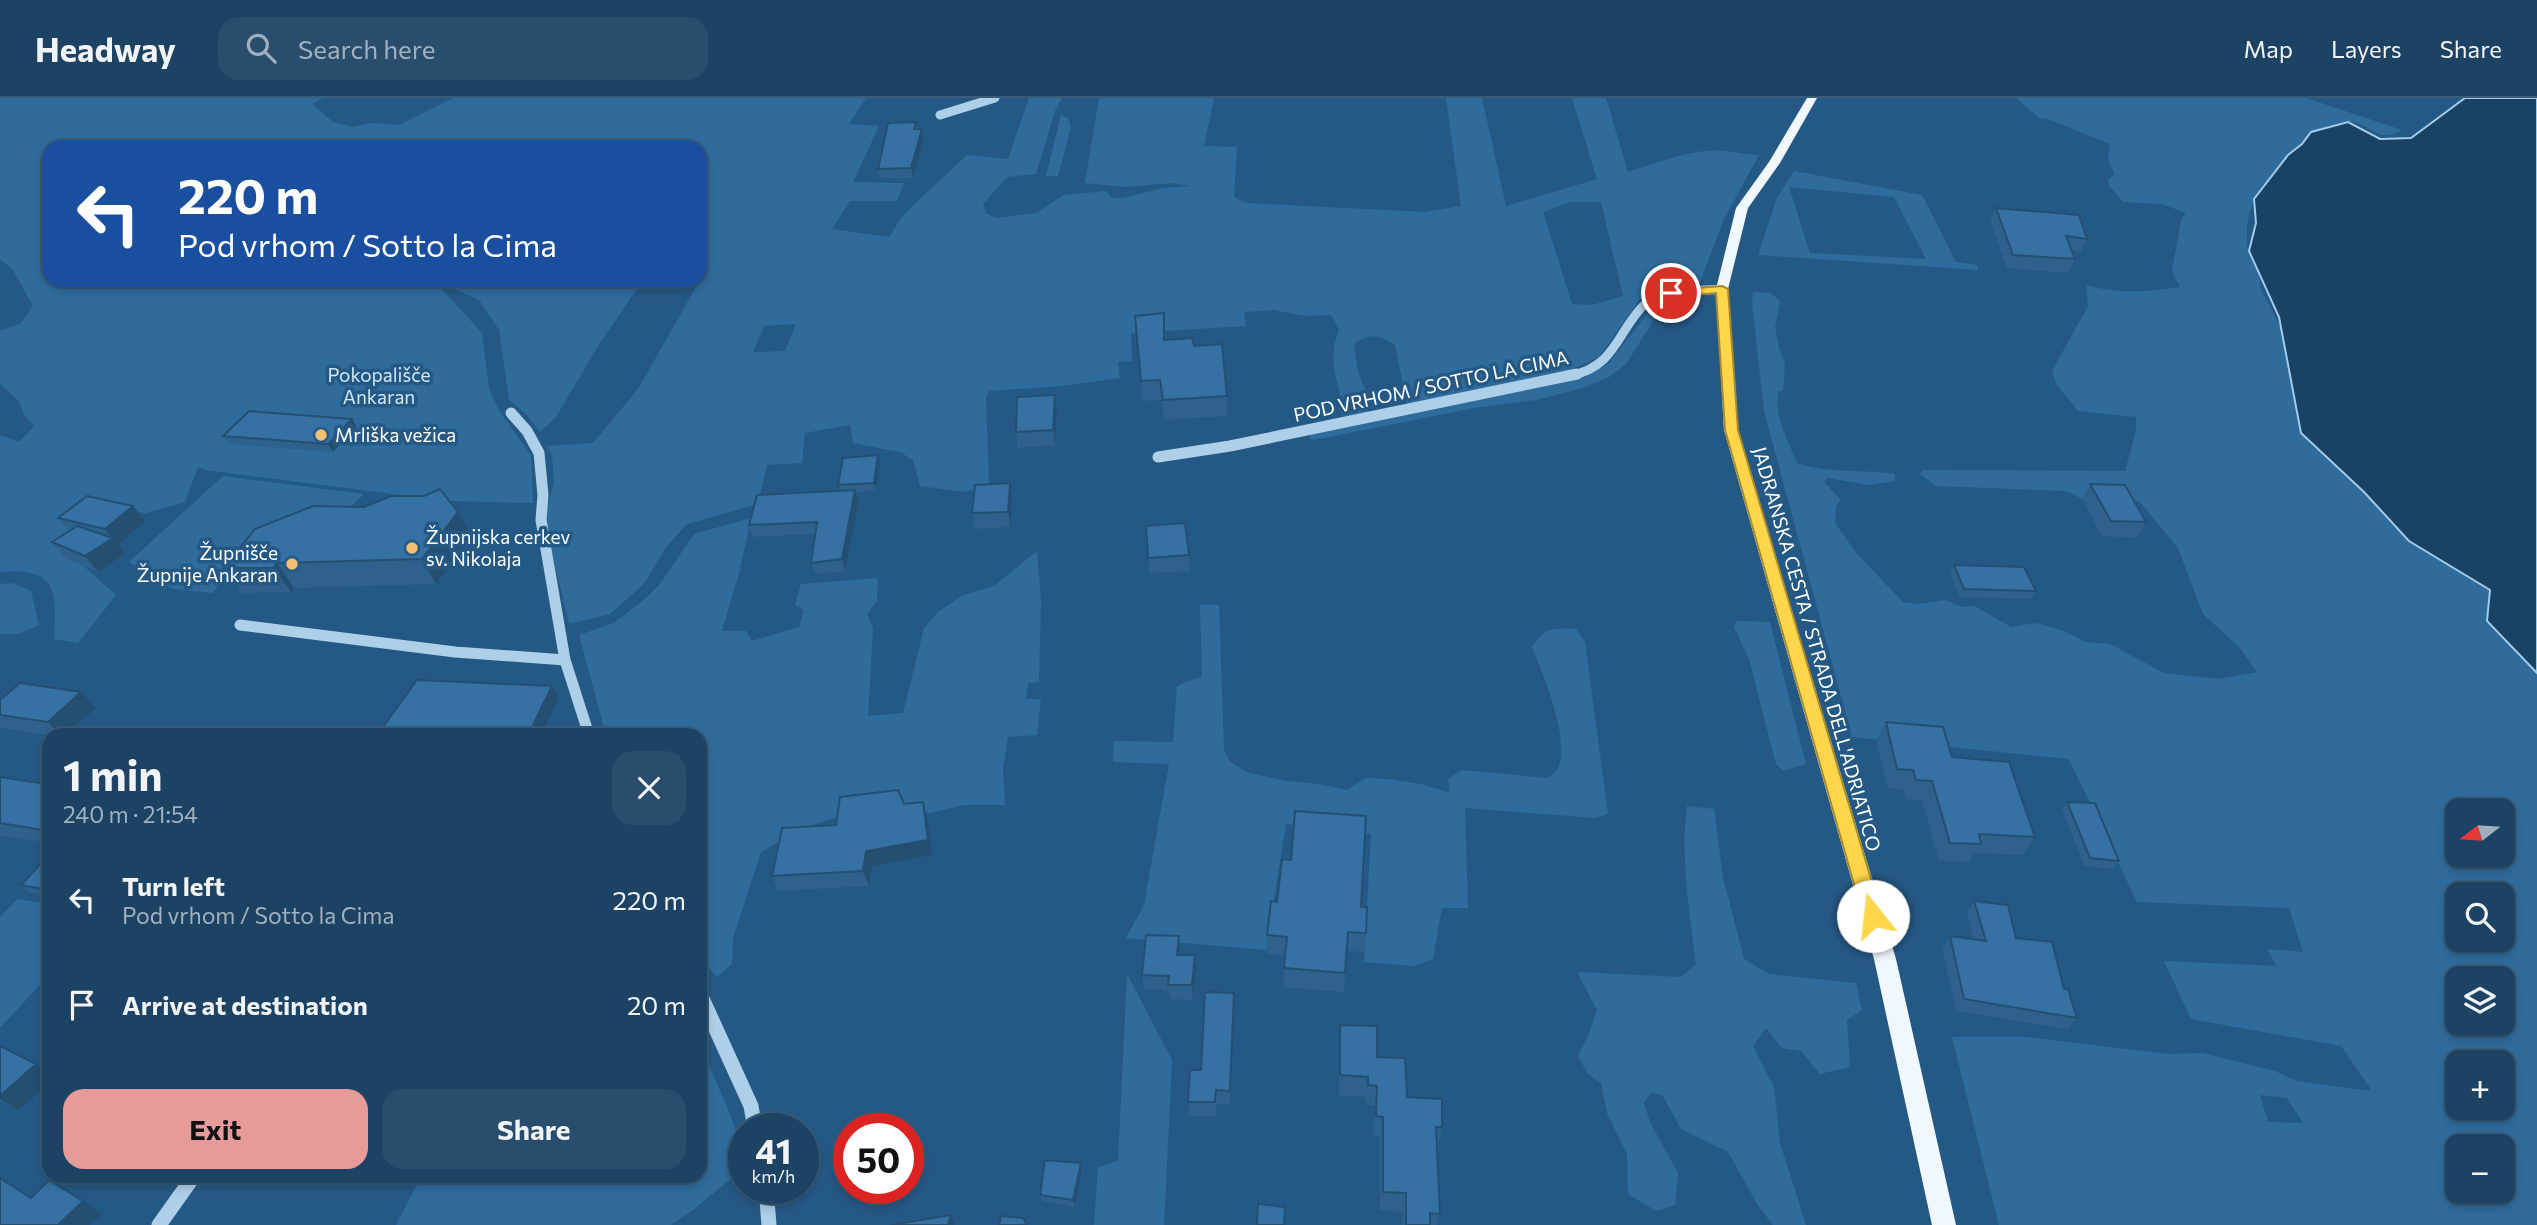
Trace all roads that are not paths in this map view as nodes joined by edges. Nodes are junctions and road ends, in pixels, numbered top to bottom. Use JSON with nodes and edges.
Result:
{"nodes":[{"id":1,"x":995,"y":98,"type":"edge"},
{"id":2,"x":1812,"y":98,"type":"edge"},
{"id":3,"x":940,"y":116,"type":"dead end"},
{"id":4,"x":1722,"y":289,"type":"junction"},
{"id":5,"x":511,"y":413,"type":"dead end"},
{"id":6,"x":1158,"y":457,"type":"dead end"},
{"id":7,"x":240,"y":625,"type":"dead end"},
{"id":8,"x":565,"y":660,"type":"junction"},
{"id":9,"x":587,"y":728,"type":"edge"},
{"id":10,"x":707,"y":1009,"type":"edge"},
{"id":11,"x":752,"y":1113,"type":"edge"},
{"id":12,"x":189,"y":1183,"type":"edge"},
{"id":13,"x":767,"y":1204,"type":"edge"},
{"id":14,"x":159,"y":1225,"type":"edge"},
{"id":15,"x":769,"y":1225,"type":"edge"},
{"id":16,"x":1944,"y":1225,"type":"edge"}],
"edges":[{"from":1,"to":3,"type":"street"},
{"from":2,"to":4,"type":"main road","name":"JADRANSKA CESTA / STRADA DELL'ADRIATICO"},
{"from":4,"to":6,"type":"street","name":"POD VRHOM / SOTTO LA CIMA"},
{"from":4,"to":16,"type":"main road","name":"JADRANSKA CESTA / STRADA DELL'ADRIATICO"},
{"from":5,"to":8,"type":"street"},
{"from":7,"to":8,"type":"street"},
{"from":8,"to":9,"type":"street"},
{"from":10,"to":11,"type":"street"},
{"from":12,"to":14,"type":"street"},
{"from":13,"to":15,"type":"street"}]}
